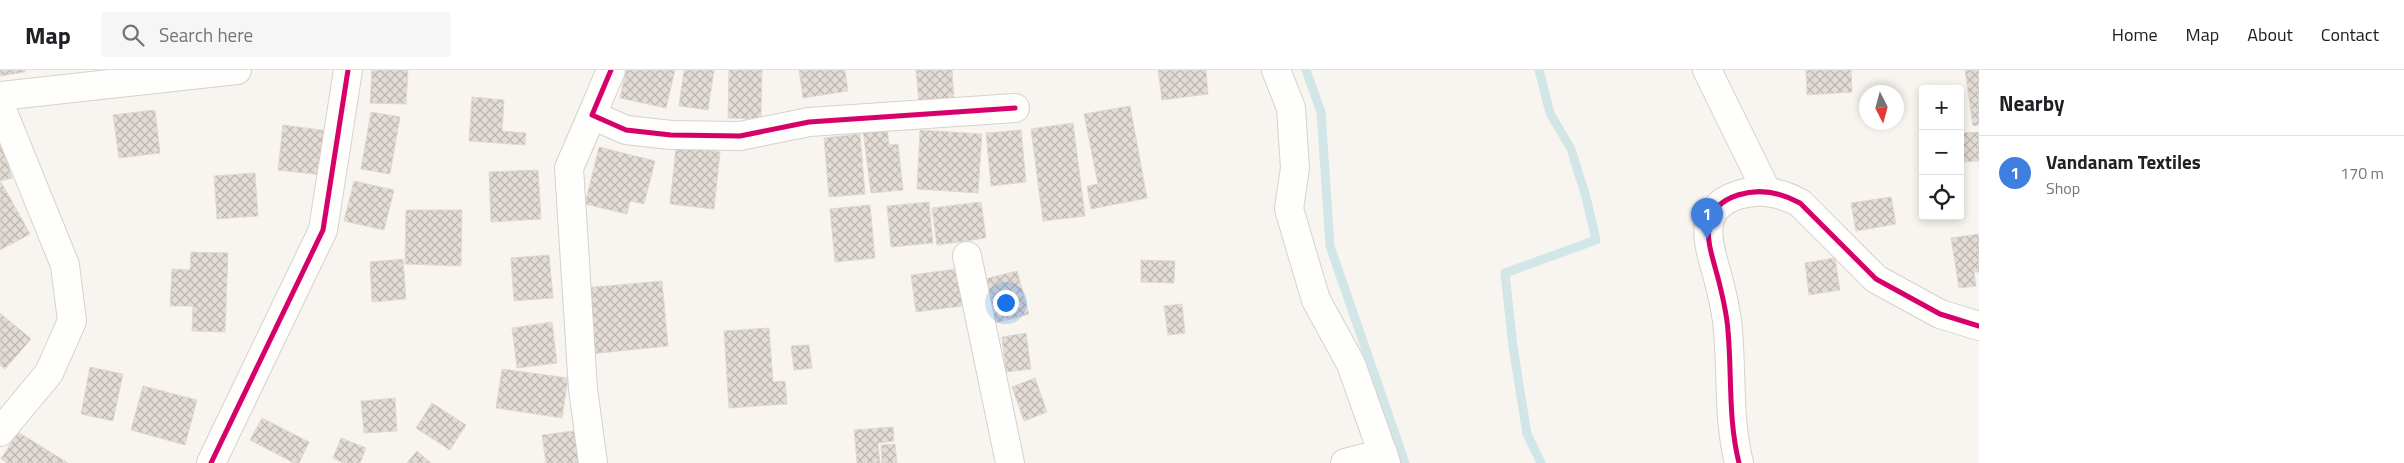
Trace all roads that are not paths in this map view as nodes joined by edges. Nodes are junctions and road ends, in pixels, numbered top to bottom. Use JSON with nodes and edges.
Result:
{"nodes":[{"id":1,"x":237,"y":70,"type":"edge"},
{"id":2,"x":348,"y":70,"type":"edge"},
{"id":3,"x":611,"y":70,"type":"edge"},
{"id":4,"x":1276,"y":70,"type":"edge"},
{"id":5,"x":1707,"y":70,"type":"edge"},
{"id":6,"x":0,"y":96,"type":"edge"},
{"id":7,"x":0,"y":105,"type":"edge"},
{"id":8,"x":1015,"y":108,"type":"dead end"},
{"id":9,"x":592,"y":115,"type":"junction"},
{"id":10,"x":1767,"y":192,"type":"junction"},
{"id":11,"x":967,"y":256,"type":"dead end"},
{"id":12,"x":1979,"y":326,"type":"edge"},
{"id":13,"x":0,"y":432,"type":"edge"},
{"id":14,"x":1384,"y":458,"type":"edge"},
{"id":15,"x":211,"y":463,"type":"edge"},
{"id":16,"x":593,"y":463,"type":"edge"},
{"id":17,"x":1010,"y":463,"type":"edge"},
{"id":18,"x":1345,"y":463,"type":"edge"},
{"id":19,"x":1739,"y":463,"type":"edge"}],
"edges":[{"from":1,"to":6,"type":"street"},
{"from":2,"to":15,"type":"street"},
{"from":3,"to":9,"type":"street"},
{"from":4,"to":14,"type":"street"},
{"from":5,"to":10,"type":"street"},
{"from":7,"to":13,"type":"street"},
{"from":8,"to":9,"type":"street"},
{"from":9,"to":16,"type":"street"},
{"from":10,"to":12,"type":"street"},
{"from":10,"to":19,"type":"street"},
{"from":11,"to":17,"type":"street"},
{"from":14,"to":18,"type":"street"}]}
